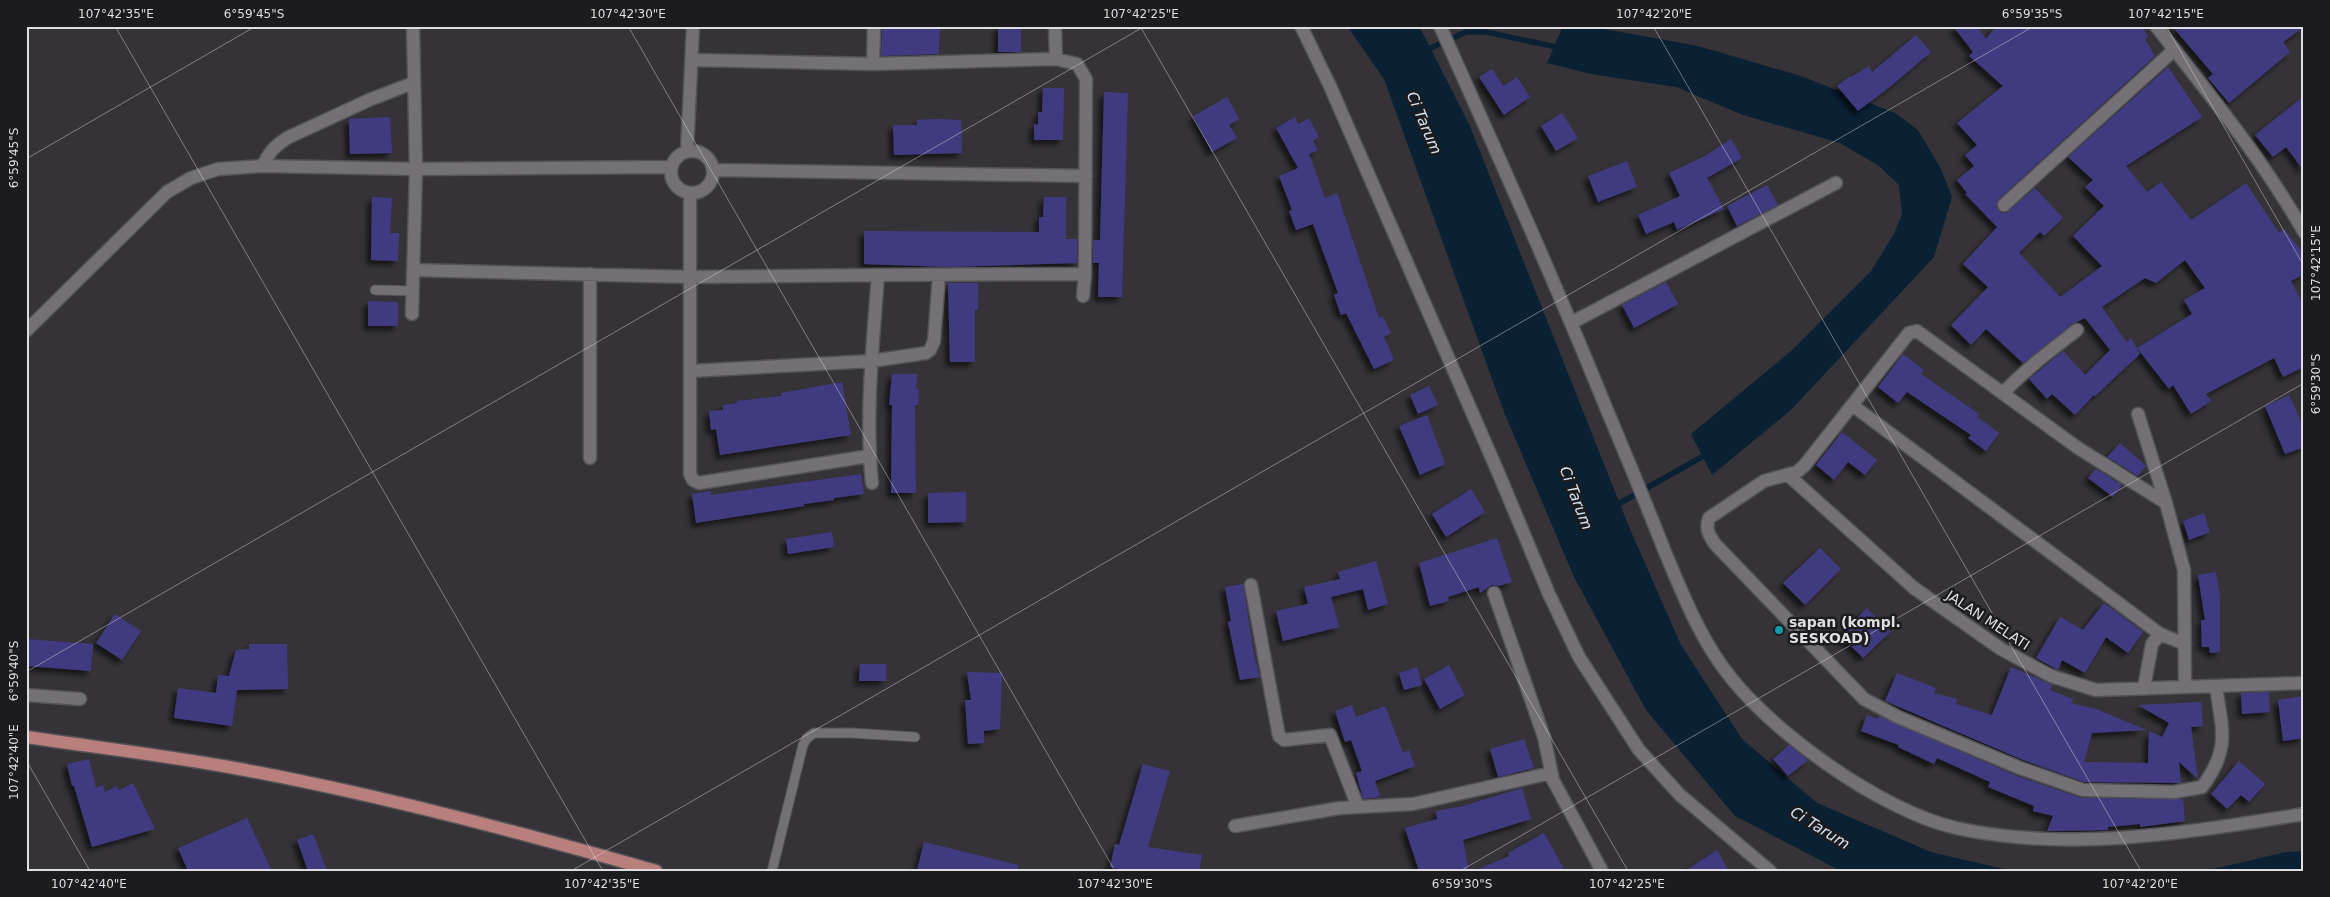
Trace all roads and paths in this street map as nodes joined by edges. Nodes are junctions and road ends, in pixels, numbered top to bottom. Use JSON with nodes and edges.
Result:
{"nodes":[{"id":1,"x":413,"y":26,"type":"edge"},
{"id":2,"x":693,"y":26,"type":"edge"},
{"id":3,"x":874,"y":26,"type":"edge"},
{"id":4,"x":1055,"y":26,"type":"edge"},
{"id":5,"x":1301,"y":26,"type":"edge"},
{"id":6,"x":2156,"y":26,"type":"edge"},
{"id":7,"x":1441,"y":28,"type":"edge"},
{"id":8,"x":2174,"y":50,"type":"junction"},
{"id":9,"x":1056,"y":59,"type":"junction"},
{"id":10,"x":693,"y":60,"type":"junction"},
{"id":11,"x":873,"y":64,"type":"junction"},
{"id":12,"x":413,"y":84,"type":"junction"},
{"id":13,"x":687,"y":152,"type":"junction"},
{"id":14,"x":263,"y":166,"type":"junction"},
{"id":15,"x":671,"y":167,"type":"junction"},
{"id":16,"x":416,"y":169,"type":"junction"},
{"id":17,"x":713,"y":170,"type":"junction"},
{"id":18,"x":1086,"y":176,"type":"junction"},
{"id":19,"x":1836,"y":183,"type":"dead end"},
{"id":20,"x":690,"y":194,"type":"junction"},
{"id":21,"x":2004,"y":205,"type":"dead end"},
{"id":22,"x":2304,"y":232,"type":"edge"},
{"id":23,"x":413,"y":270,"type":"junction"},
{"id":24,"x":590,"y":274,"type":"junction"},
{"id":25,"x":1085,"y":274,"type":"junction"},
{"id":26,"x":878,"y":275,"type":"junction"},
{"id":27,"x":939,"y":276,"type":"junction"},
{"id":28,"x":690,"y":277,"type":"junction"},
{"id":29,"x":375,"y":290,"type":"dead end"},
{"id":30,"x":412,"y":291,"type":"junction"},
{"id":31,"x":1083,"y":296,"type":"dead end"},
{"id":32,"x":412,"y":314,"type":"dead end"},
{"id":33,"x":1571,"y":322,"type":"junction"},
{"id":34,"x":2077,"y":330,"type":"dead end"},
{"id":35,"x":26,"y":331,"type":"edge"},
{"id":36,"x":872,"y":361,"type":"junction"},
{"id":37,"x":690,"y":372,"type":"junction"},
{"id":38,"x":2003,"y":394,"type":"junction"},
{"id":39,"x":1852,"y":405,"type":"junction"},
{"id":40,"x":2138,"y":414,"type":"dead end"},
{"id":41,"x":869,"y":456,"type":"junction"},
{"id":42,"x":590,"y":458,"type":"dead end"},
{"id":43,"x":1788,"y":475,"type":"junction"},
{"id":44,"x":872,"y":483,"type":"dead end"},
{"id":45,"x":2166,"y":503,"type":"junction"},
{"id":46,"x":1251,"y":584,"type":"dead end"},
{"id":47,"x":1494,"y":593,"type":"dead end"},
{"id":48,"x":2160,"y":634,"type":"junction"},
{"id":49,"x":2185,"y":644,"type":"junction"},
{"id":50,"x":2304,"y":683,"type":"edge"},
{"id":51,"x":2216,"y":686,"type":"junction"},
{"id":52,"x":2185,"y":687,"type":"junction"},
{"id":53,"x":2144,"y":688,"type":"junction"},
{"id":54,"x":26,"y":695,"type":"edge"},
{"id":55,"x":80,"y":699,"type":"dead end"},
{"id":56,"x":26,"y":737,"type":"edge"},
{"id":57,"x":915,"y":737,"type":"dead end"},
{"id":58,"x":1551,"y":773,"type":"junction"},
{"id":59,"x":1358,"y":807,"type":"junction"},
{"id":60,"x":2304,"y":814,"type":"edge"},
{"id":61,"x":1236,"y":826,"type":"dead end"},
{"id":62,"x":656,"y":871,"type":"edge"},
{"id":63,"x":772,"y":871,"type":"edge"},
{"id":64,"x":1602,"y":871,"type":"edge"},
{"id":65,"x":1770,"y":871,"type":"edge"}],
"edges":[{"from":1,"to":12,"type":"street"},
{"from":2,"to":10,"type":"street"},
{"from":3,"to":11,"type":"street"},
{"from":4,"to":9,"type":"street"},
{"from":5,"to":65,"type":"street"},
{"from":6,"to":8,"type":"street"},
{"from":7,"to":33,"type":"street"},
{"from":8,"to":21,"type":"street"},
{"from":8,"to":22,"type":"street"},
{"from":9,"to":11,"type":"street"},
{"from":9,"to":18,"type":"street"},
{"from":10,"to":11,"type":"street"},
{"from":10,"to":13,"type":"street"},
{"from":12,"to":14,"type":"street"},
{"from":12,"to":16,"type":"street"},
{"from":13,"to":15,"type":"street"},
{"from":13,"to":17,"type":"street"},
{"from":14,"to":16,"type":"street"},
{"from":14,"to":35,"type":"street"},
{"from":15,"to":16,"type":"street"},
{"from":15,"to":20,"type":"street"},
{"from":16,"to":23,"type":"street"},
{"from":17,"to":18,"type":"street"},
{"from":17,"to":20,"type":"street"},
{"from":18,"to":25,"type":"street"},
{"from":19,"to":33,"type":"street"},
{"from":20,"to":28,"type":"street"},
{"from":23,"to":24,"type":"street"},
{"from":23,"to":30,"type":"street"},
{"from":24,"to":28,"type":"street"},
{"from":24,"to":42,"type":"street"},
{"from":25,"to":27,"type":"street"},
{"from":25,"to":31,"type":"street"},
{"from":26,"to":27,"type":"street"},
{"from":26,"to":28,"type":"street"},
{"from":26,"to":36,"type":"street"},
{"from":27,"to":36,"type":"street"},
{"from":28,"to":37,"type":"street"},
{"from":29,"to":30,"type":"lane"},
{"from":30,"to":32,"type":"street"},
{"from":33,"to":60,"type":"street"},
{"from":34,"to":38,"type":"street"},
{"from":36,"to":37,"type":"street"},
{"from":36,"to":41,"type":"street"},
{"from":37,"to":41,"type":"street"},
{"from":38,"to":39,"type":"street"},
{"from":38,"to":45,"type":"street"},
{"from":39,"to":43,"type":"street"},
{"from":39,"to":48,"type":"street"},
{"from":40,"to":45,"type":"street"},
{"from":41,"to":44,"type":"street"},
{"from":43,"to":51,"type":"street"},
{"from":43,"to":53,"type":"street","name":"JALAN MELATI"},
{"from":45,"to":49,"type":"street"},
{"from":46,"to":59,"type":"street"},
{"from":47,"to":58,"type":"street"},
{"from":48,"to":49,"type":"street"},
{"from":48,"to":53,"type":"street"},
{"from":49,"to":52,"type":"street"},
{"from":50,"to":51,"type":"street","name":"JALAN MELATI"},
{"from":51,"to":52,"type":"street","name":"JALAN MELATI"},
{"from":52,"to":53,"type":"street","name":"JALAN MELATI"},
{"from":54,"to":55,"type":"street"},
{"from":56,"to":62,"type":"main road"},
{"from":57,"to":63,"type":"lane"},
{"from":58,"to":59,"type":"street"},
{"from":58,"to":64,"type":"street"},
{"from":59,"to":61,"type":"street"}]}
